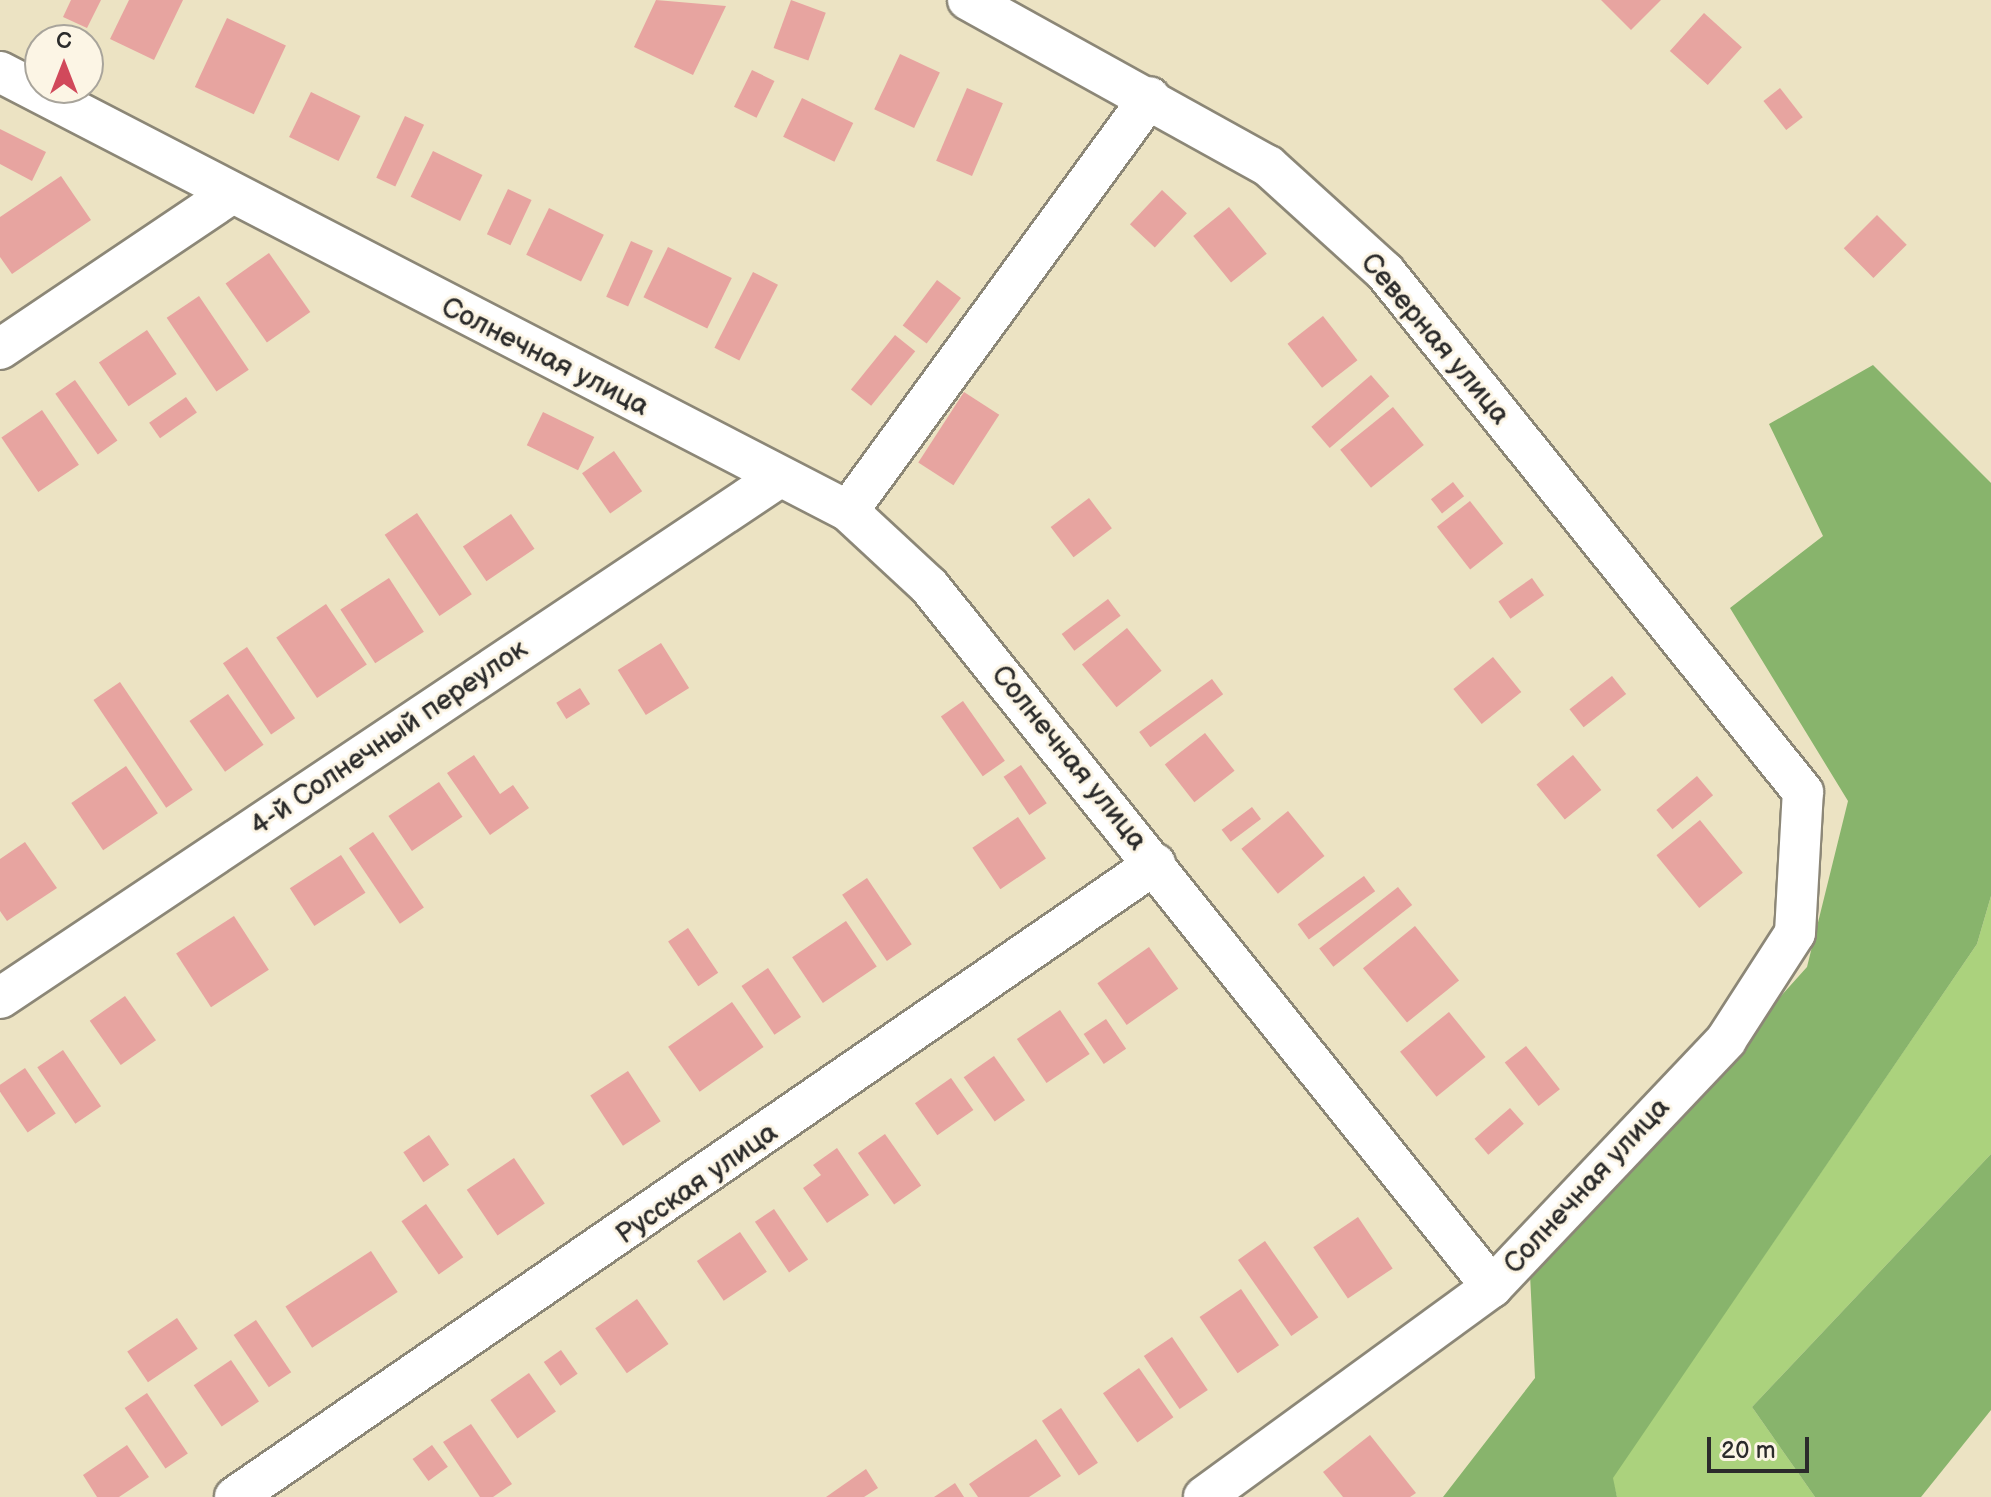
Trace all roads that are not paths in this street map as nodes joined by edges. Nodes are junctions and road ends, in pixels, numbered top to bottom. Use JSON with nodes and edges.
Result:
{"nodes":[{"id":1,"x":968,"y":0,"type":"edge"},
{"id":2,"x":0,"y":72,"type":"edge"},
{"id":3,"x":1150,"y":97,"type":"junction"},
{"id":4,"x":231,"y":194,"type":"junction"},
{"id":5,"x":0,"y":349,"type":"edge"},
{"id":6,"x":778,"y":478,"type":"junction"},
{"id":7,"x":848,"y":511,"type":"junction"},
{"id":8,"x":1803,"y":792,"type":"joint"},
{"id":9,"x":1155,"y":864,"type":"junction"},
{"id":10,"x":0,"y":998,"type":"edge"},
{"id":11,"x":1492,"y":1287,"type":"junction"},
{"id":12,"x":235,"y":1497,"type":"edge"},
{"id":13,"x":1204,"y":1497,"type":"edge"}],
"edges":[{"from":1,"to":3,"type":"street","name":"Северная улица"},
{"from":2,"to":4,"type":"street","name":"Солнечная улица"},
{"from":3,"to":7,"type":"street"},
{"from":3,"to":8,"type":"street","name":"Северная улица"},
{"from":4,"to":5,"type":"street"},
{"from":4,"to":6,"type":"street","name":"Солнечная улица"},
{"from":6,"to":7,"type":"street","name":"Солнечная улица"},
{"from":6,"to":10,"type":"street","name":"4-й Солнечный переулок"},
{"from":7,"to":9,"type":"street","name":"Солнечная улица"},
{"from":8,"to":11,"type":"street","name":"Солнечная улица"},
{"from":9,"to":11,"type":"street","name":"Солнечная улица"},
{"from":9,"to":12,"type":"street","name":"Русская улица"},
{"from":11,"to":13,"type":"street"}]}
